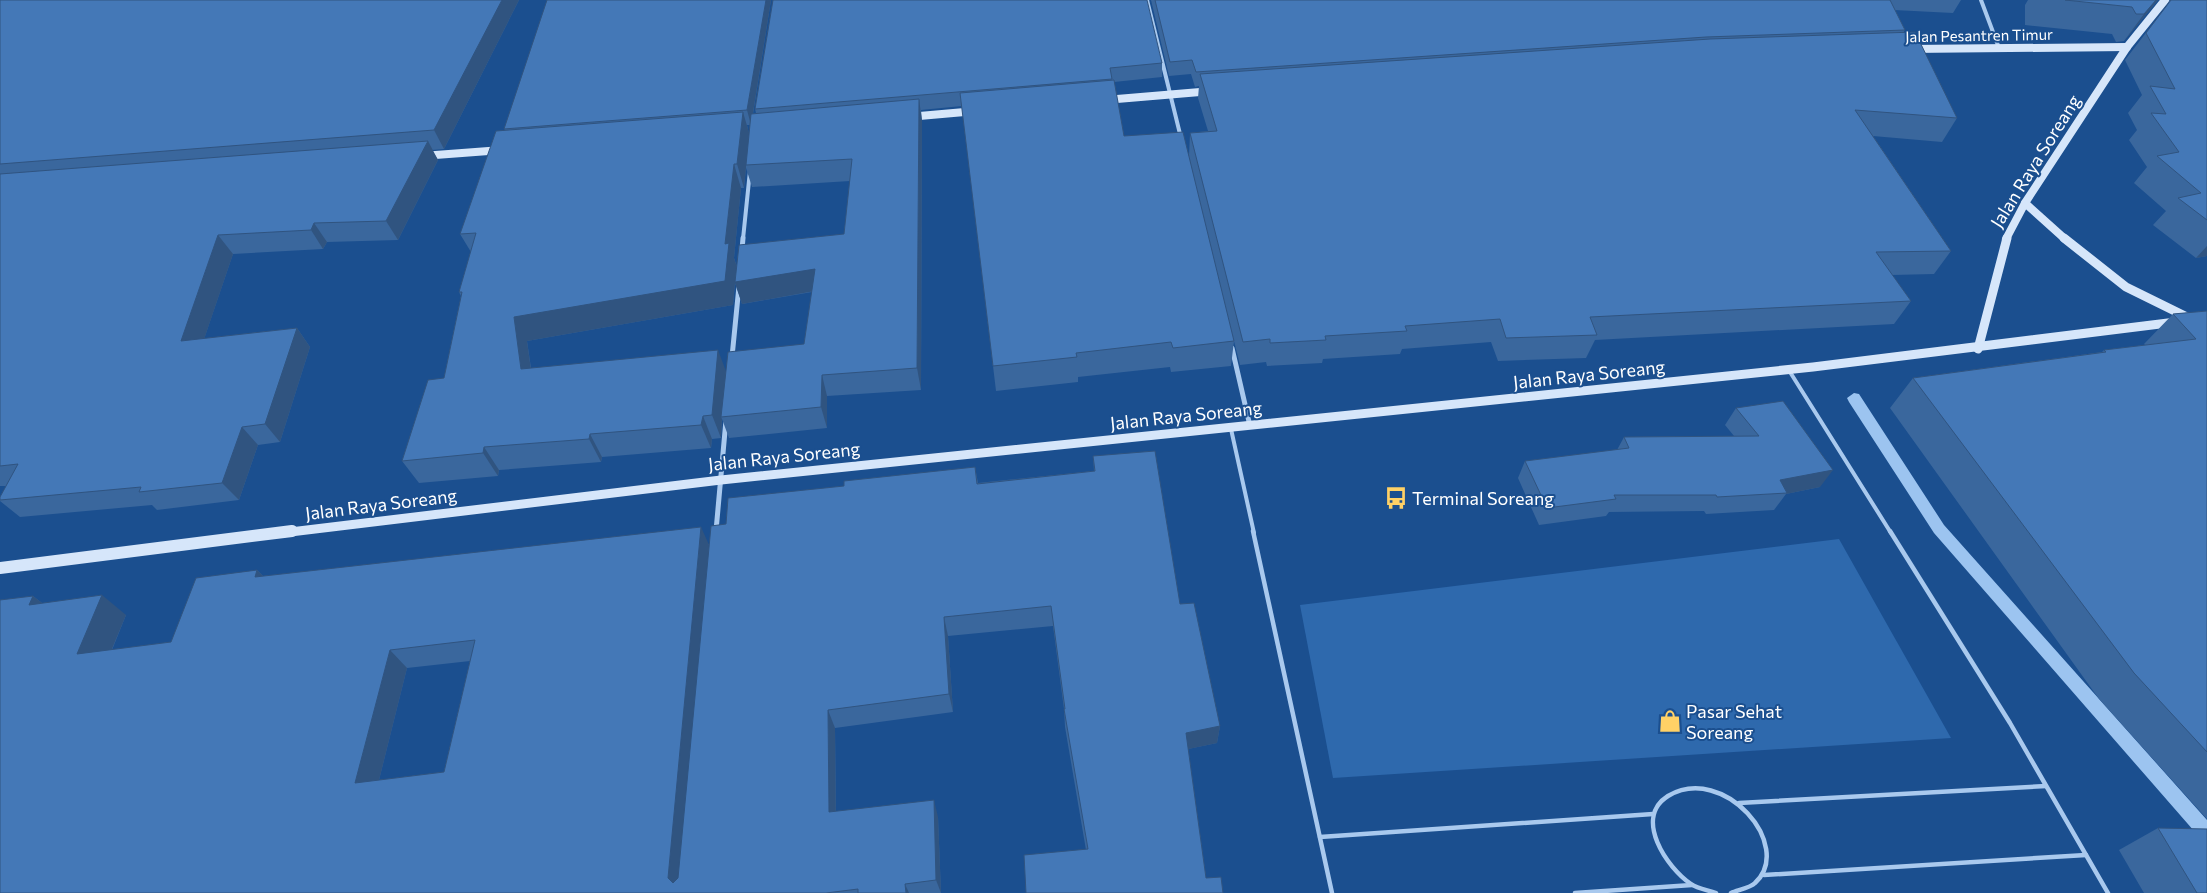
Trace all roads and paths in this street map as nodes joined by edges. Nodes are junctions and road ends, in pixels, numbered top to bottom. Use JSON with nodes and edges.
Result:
{"nodes":[{"id":1,"x":1147,"y":0,"type":"edge"},
{"id":2,"x":1981,"y":0,"type":"edge"},
{"id":3,"x":2166,"y":0,"type":"edge"},
{"id":4,"x":1999,"y":48,"type":"junction"},
{"id":5,"x":2127,"y":48,"type":"junction"},
{"id":6,"x":1903,"y":49,"type":"edge"},
{"id":7,"x":1219,"y":91,"type":"edge"},
{"id":8,"x":1171,"y":94,"type":"junction"},
{"id":9,"x":1091,"y":101,"type":"edge"},
{"id":10,"x":982,"y":110,"type":"edge"},
{"id":11,"x":903,"y":117,"type":"edge"},
{"id":12,"x":1182,"y":142,"type":"edge"},
{"id":13,"x":507,"y":149,"type":"edge"},
{"id":14,"x":408,"y":157,"type":"edge"},
{"id":15,"x":750,"y":169,"type":"edge"},
{"id":16,"x":2024,"y":203,"type":"junction"},
{"id":17,"x":742,"y":256,"type":"edge"},
{"id":18,"x":740,"y":276,"type":"edge"},
{"id":19,"x":1230,"y":341,"type":"edge"},
{"id":20,"x":1978,"y":349,"type":"junction"},
{"id":21,"x":732,"y":363,"type":"edge"},
{"id":22,"x":1790,"y":372,"type":"junction"},
{"id":23,"x":727,"y":412,"type":"edge"},
{"id":24,"x":1250,"y":426,"type":"junction"},
{"id":25,"x":1231,"y":428,"type":"junction"},
{"id":26,"x":720,"y":480,"type":"junction"},
{"id":27,"x":715,"y":539,"type":"edge"},
{"id":28,"x":0,"y":568,"type":"edge"},
{"id":29,"x":2046,"y":786,"type":"junction"},
{"id":30,"x":1739,"y":803,"type":"junction"},
{"id":31,"x":1653,"y":814,"type":"junction"},
{"id":32,"x":1320,"y":838,"type":"junction"},
{"id":33,"x":2086,"y":855,"type":"junction"},
{"id":34,"x":1764,"y":875,"type":"junction"},
{"id":35,"x":1692,"y":885,"type":"junction"},
{"id":36,"x":1332,"y":893,"type":"edge"},
{"id":37,"x":1575,"y":893,"type":"edge"},
{"id":38,"x":1716,"y":893,"type":"edge"},
{"id":39,"x":1731,"y":893,"type":"edge"},
{"id":40,"x":2108,"y":893,"type":"edge"}],
"edges":[{"from":1,"to":8,"type":"street"},
{"from":2,"to":4,"type":"street"},
{"from":3,"to":5,"type":"main road","name":"Jalan Raya Soreang"},
{"from":4,"to":5,"type":"main road","name":"Jalan Pesantren Timur"},
{"from":4,"to":6,"type":"main road","name":"Jalan Pesantren Timur"},
{"from":5,"to":16,"type":"main road","name":"Jalan Raya Soreang"},
{"from":7,"to":8,"type":"main road"},
{"from":8,"to":9,"type":"main road"},
{"from":8,"to":12,"type":"street"},
{"from":10,"to":11,"type":"main road"},
{"from":13,"to":14,"type":"main road"},
{"from":15,"to":17,"type":"street"},
{"from":16,"to":20,"type":"main road","name":"Jalan Raya Soreang"},
{"from":16,"to":20,"type":"main road"},
{"from":18,"to":21,"type":"street"},
{"from":19,"to":24,"type":"street"},
{"from":20,"to":22,"type":"main road","name":"Jalan Raya Soreang"},
{"from":22,"to":24,"type":"main road","name":"Jalan Raya Soreang"},
{"from":22,"to":29,"type":"lane"},
{"from":23,"to":26,"type":"street"},
{"from":24,"to":25,"type":"main road","name":"Jalan Raya Soreang"},
{"from":25,"to":26,"type":"main road","name":"Jalan Raya Soreang"},
{"from":25,"to":32,"type":"lane"},
{"from":26,"to":27,"type":"street"},
{"from":26,"to":28,"type":"main road","name":"Jalan Raya Soreang"},
{"from":29,"to":30,"type":"lane"},
{"from":29,"to":33,"type":"lane"},
{"from":30,"to":31,"type":"lane"},
{"from":30,"to":34,"type":"lane"},
{"from":31,"to":32,"type":"lane"},
{"from":31,"to":35,"type":"lane"},
{"from":32,"to":36,"type":"lane"},
{"from":33,"to":34,"type":"lane"},
{"from":33,"to":40,"type":"lane"},
{"from":34,"to":39,"type":"lane"},
{"from":35,"to":37,"type":"lane"},
{"from":35,"to":38,"type":"lane"}]}
